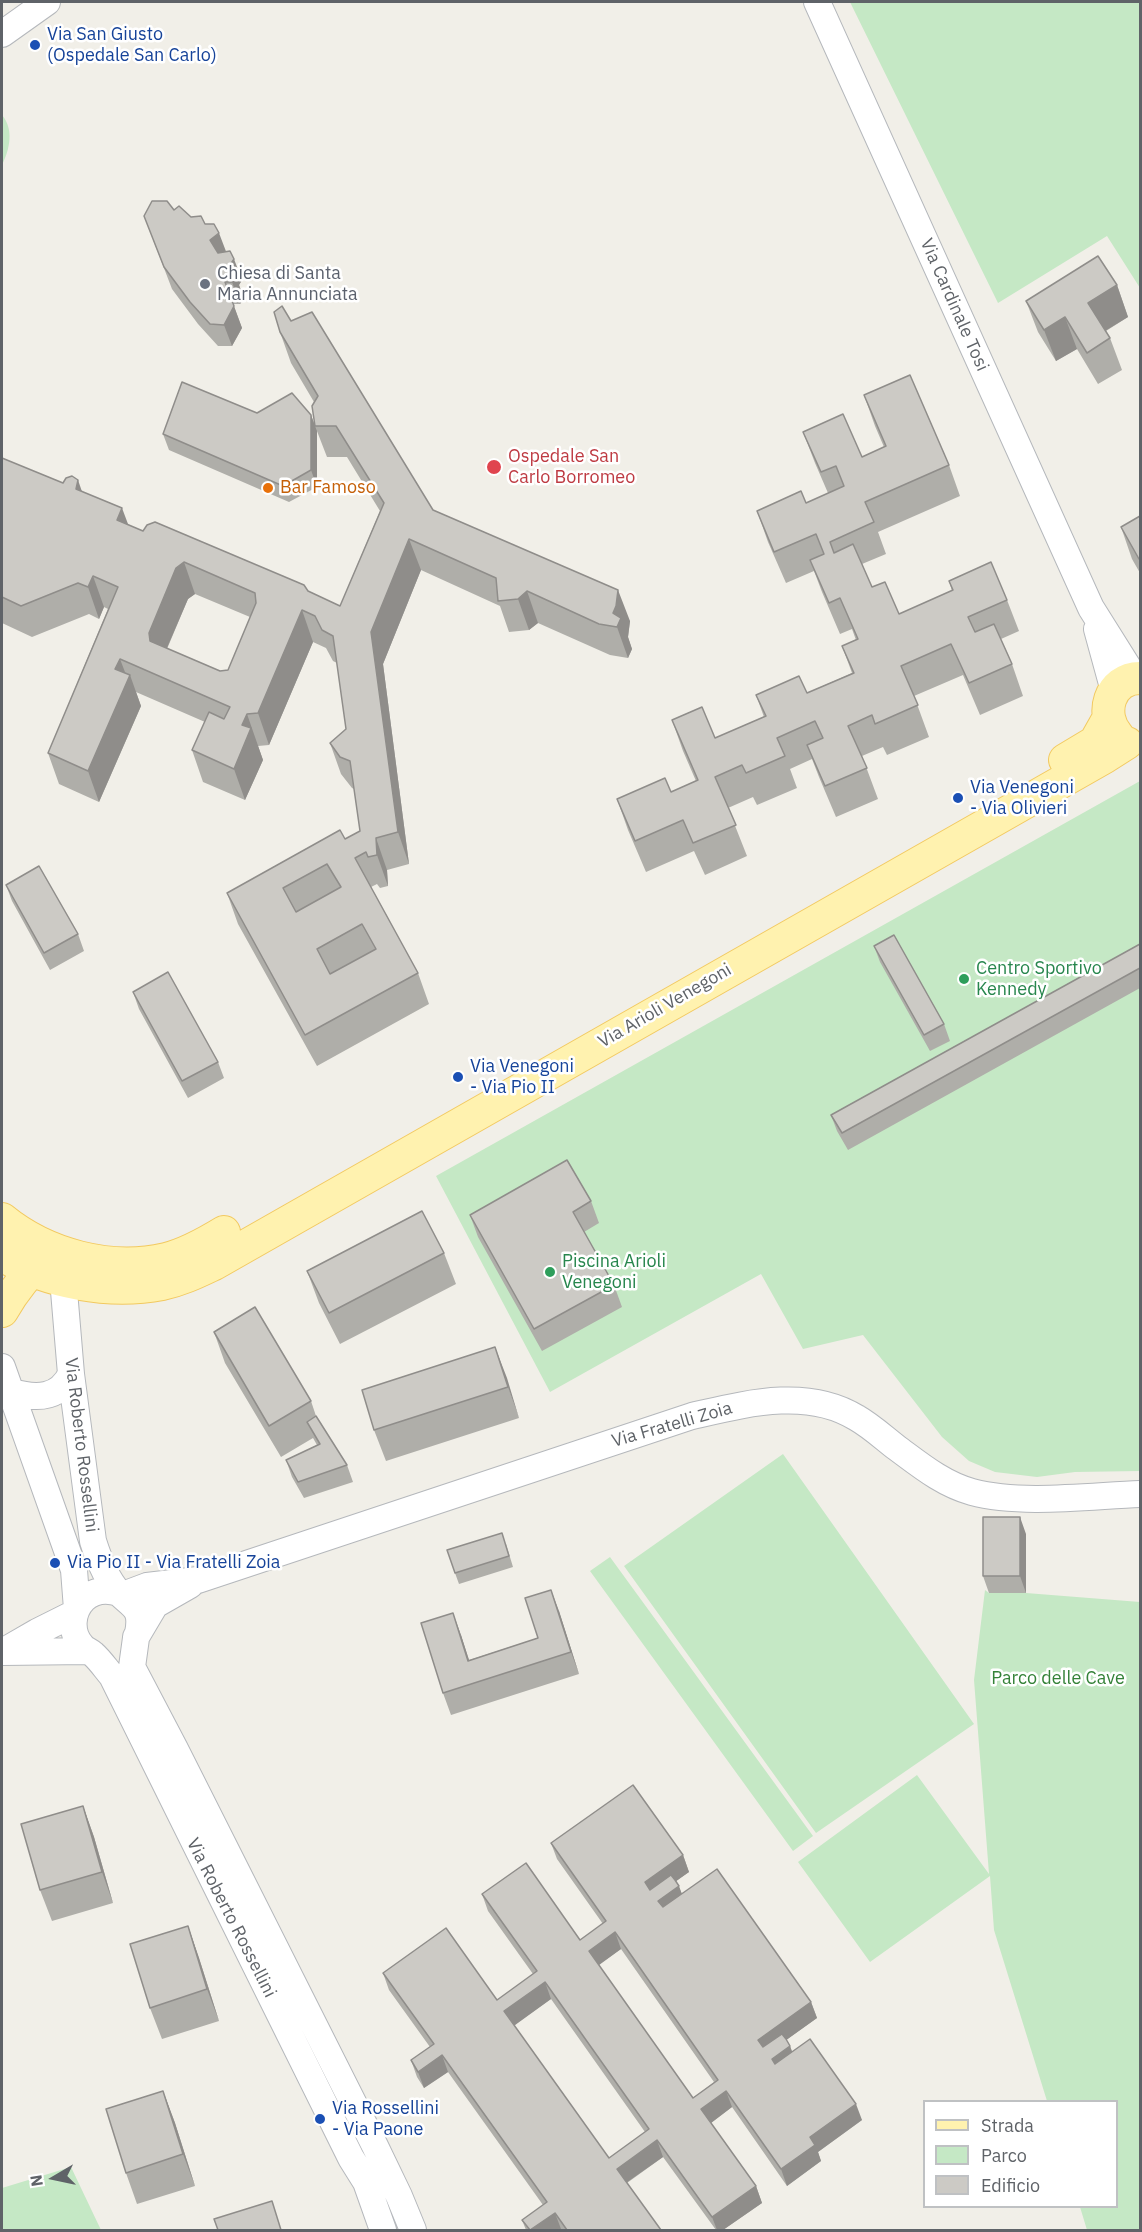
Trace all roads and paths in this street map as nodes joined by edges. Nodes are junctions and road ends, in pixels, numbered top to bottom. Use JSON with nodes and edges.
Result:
{"nodes":[{"id":1,"x":45,"y":2,"type":"edge"},
{"id":2,"x":818,"y":2,"type":"edge"},
{"id":3,"x":2,"y":12,"type":"edge"},
{"id":4,"x":2,"y":34,"type":"edge"},
{"id":5,"x":1124,"y":691,"type":"edge"},
{"id":6,"x":1134,"y":744,"type":"edge"},
{"id":7,"x":2,"y":1219,"type":"edge"},
{"id":8,"x":55,"y":1249,"type":"junction"},
{"id":9,"x":2,"y":1255,"type":"edge"},
{"id":10,"x":30,"y":1271,"type":"junction"},
{"id":11,"x":63,"y":1279,"type":"junction"},
{"id":12,"x":2,"y":1311,"type":"edge"},
{"id":13,"x":2,"y":1367,"type":"edge"},
{"id":14,"x":71,"y":1374,"type":"junction"},
{"id":15,"x":12,"y":1392,"type":"junction"},
{"id":16,"x":1140,"y":1494,"type":"edge"},
{"id":17,"x":198,"y":1580,"type":"junction"},
{"id":18,"x":121,"y":1594,"type":"junction"},
{"id":19,"x":76,"y":1611,"type":"junction"},
{"id":20,"x":137,"y":1635,"type":"junction"},
{"id":21,"x":2,"y":1652,"type":"edge"},
{"id":22,"x":91,"y":1653,"type":"junction"},
{"id":23,"x":383,"y":2230,"type":"edge"},
{"id":24,"x":412,"y":2230,"type":"edge"}],
"edges":[{"from":1,"to":3,"type":"street"},
{"from":1,"to":4,"type":"street"},
{"from":2,"to":5,"type":"street","name":"Via Cardinale Tosi"},
{"from":5,"to":6,"type":"main road"},
{"from":5,"to":8,"type":"main road","name":"Via Arioli Venegoni"},
{"from":6,"to":11,"type":"main road","name":"Via Arioli Venegoni"},
{"from":7,"to":8,"type":"main road","name":"Via Arioli Venegoni"},
{"from":8,"to":10,"type":"main road"},
{"from":8,"to":11,"type":"main road"},
{"from":9,"to":10,"type":"main road","name":"Via Arioli Venegoni"},
{"from":10,"to":11,"type":"main road","name":"Via Arioli Venegoni"},
{"from":10,"to":12,"type":"main road"},
{"from":11,"to":14,"type":"street","name":"Via Roberto Rossellini"},
{"from":13,"to":15,"type":"street","name":"Via Roberto Rossellini"},
{"from":14,"to":15,"type":"street"},
{"from":14,"to":18,"type":"street","name":"Via Roberto Rossellini"},
{"from":15,"to":19,"type":"street","name":"Via Roberto Rossellini"},
{"from":16,"to":17,"type":"street","name":"Via Fratelli Zoia"},
{"from":17,"to":18,"type":"street","name":"Via Fratelli Zoia"},
{"from":17,"to":20,"type":"street","name":"Via Fratelli Zoia"},
{"from":18,"to":19,"type":"street","name":"Via Fratelli Zoia"},
{"from":18,"to":20,"type":"street","name":"Via Roberto Rossellini"},
{"from":19,"to":21,"type":"street","name":"Via Fratelli Zoia"},
{"from":19,"to":22,"type":"street","name":"Via Roberto Rossellini"},
{"from":20,"to":22,"type":"street","name":"Via Fratelli Zoia"},
{"from":20,"to":24,"type":"street","name":"Via Roberto Rossellini"},
{"from":21,"to":22,"type":"street","name":"Via Fratelli Zoia"},
{"from":22,"to":23,"type":"street","name":"Via Roberto Rossellini"}]}
